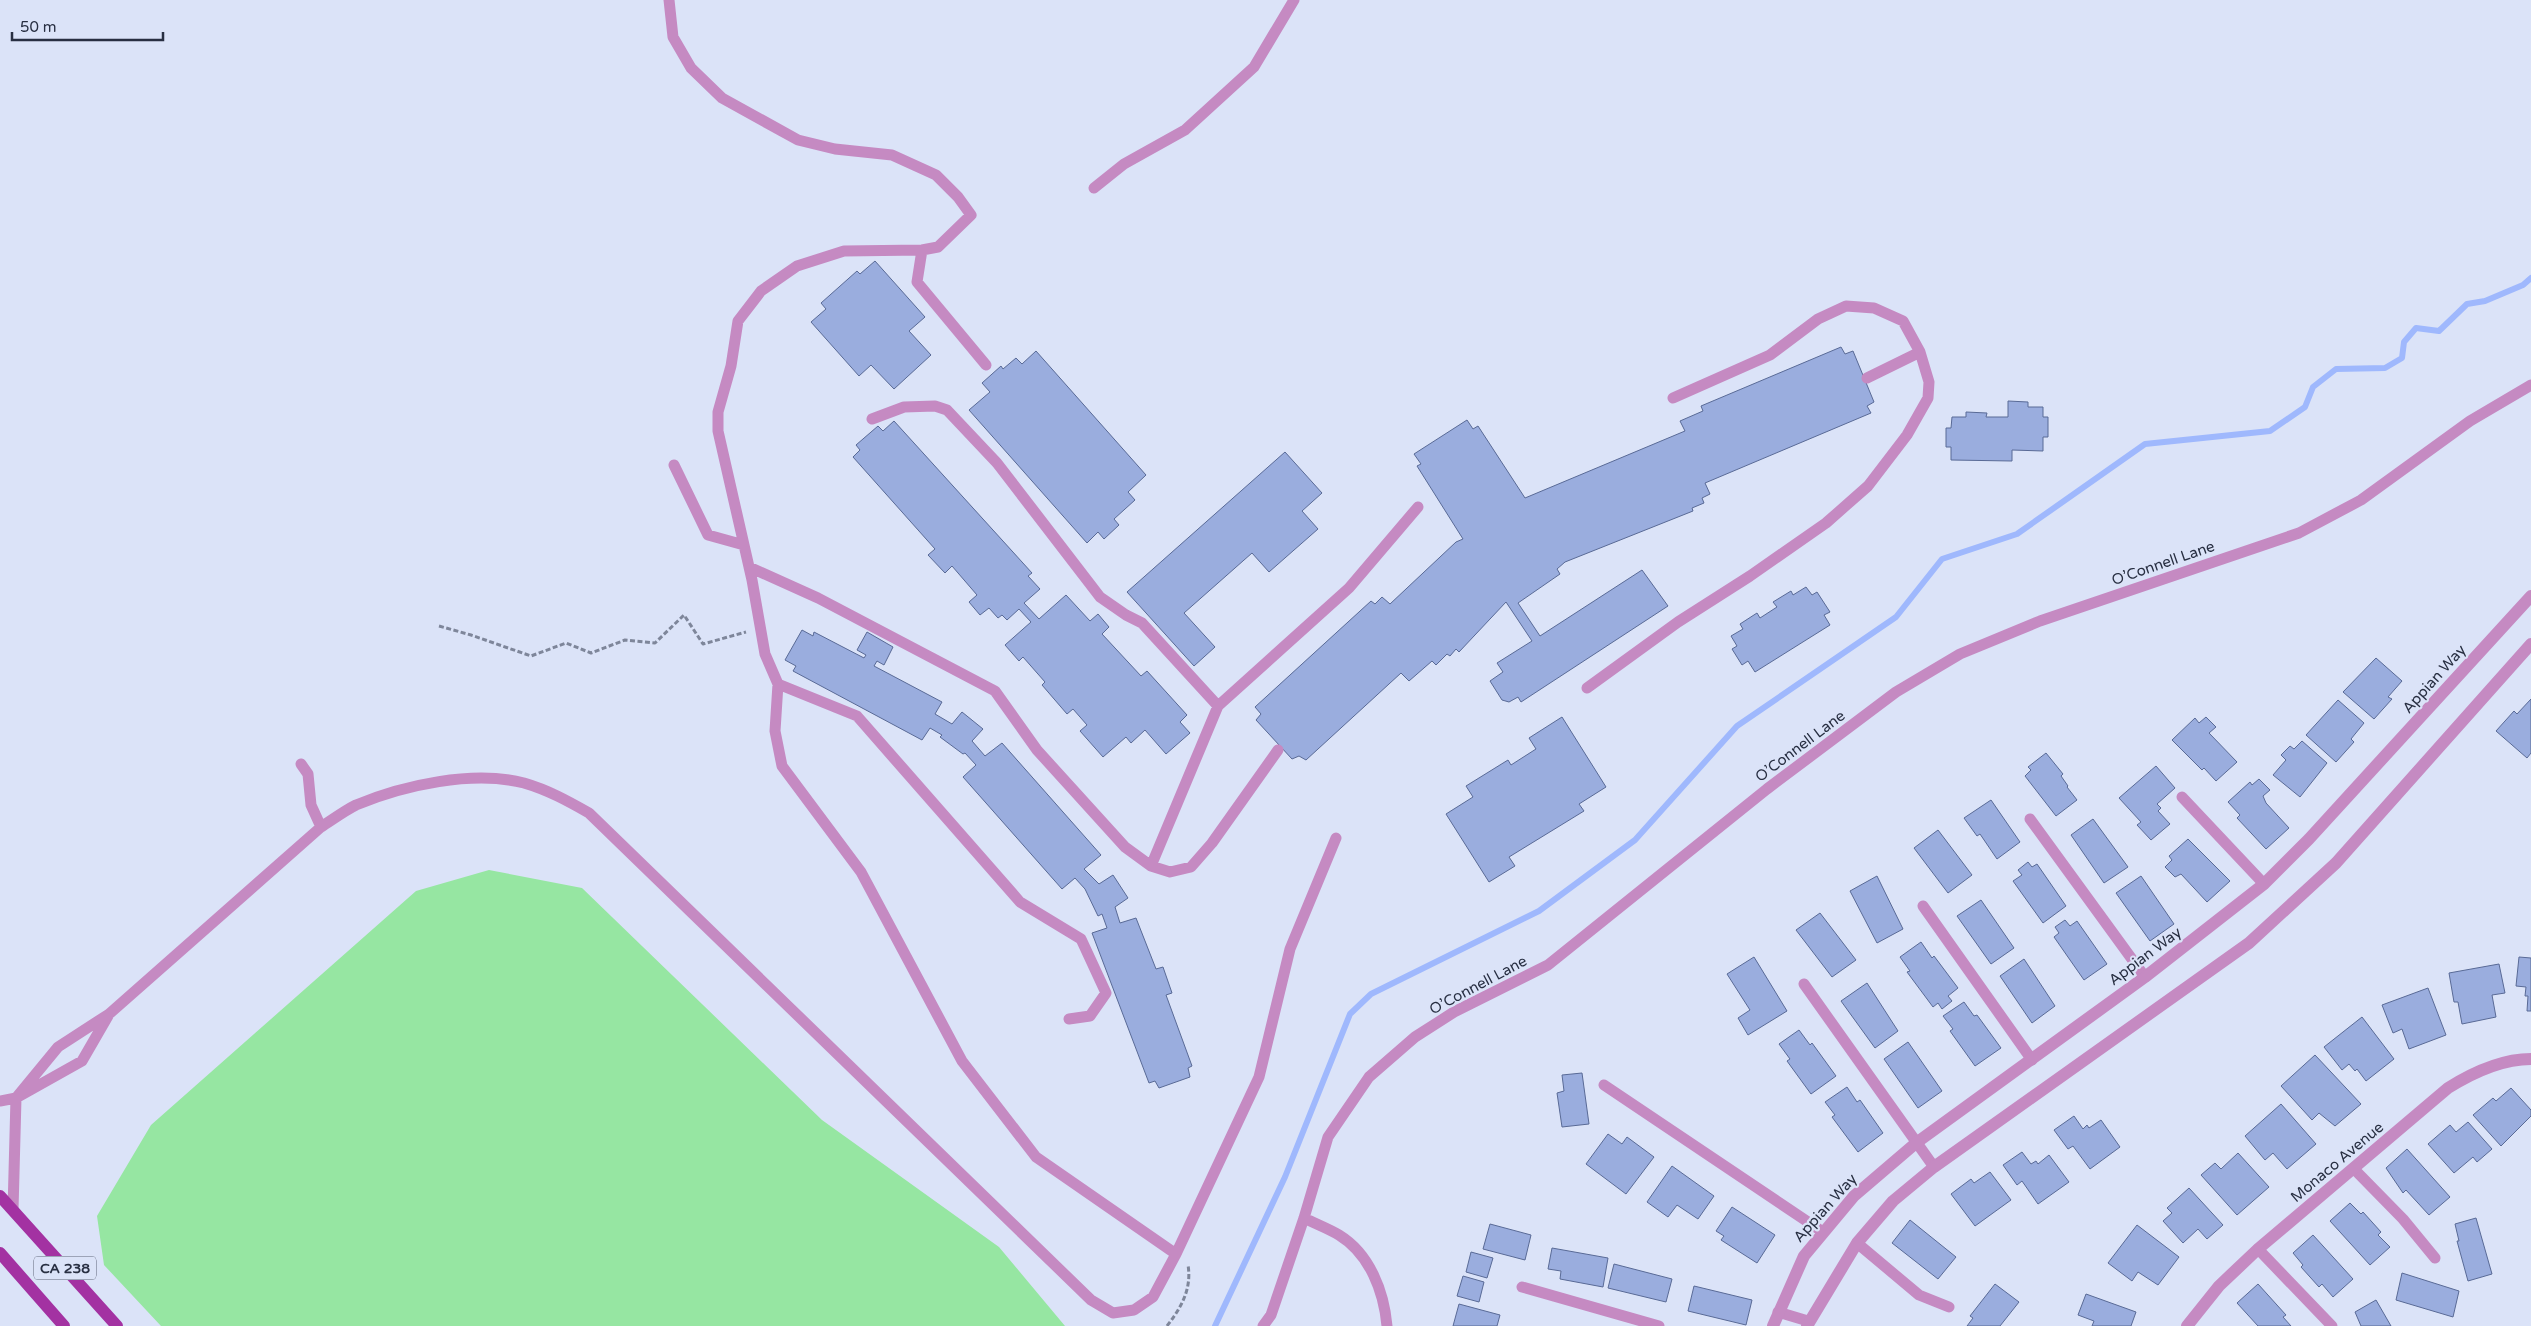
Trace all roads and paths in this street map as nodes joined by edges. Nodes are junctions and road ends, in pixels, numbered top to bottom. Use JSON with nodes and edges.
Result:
{"nodes":[{"id":1,"x":669,"y":0,"type":"edge"},
{"id":2,"x":1294,"y":0,"type":"edge"},
{"id":3,"x":1094,"y":188,"type":"dead end"},
{"id":4,"x":922,"y":250,"type":"junction"},
{"id":5,"x":1920,"y":352,"type":"junction"},
{"id":6,"x":986,"y":365,"type":"dead end"},
{"id":7,"x":1867,"y":378,"type":"dead end"},
{"id":8,"x":2531,"y":385,"type":"edge"},
{"id":9,"x":1673,"y":398,"type":"dead end"},
{"id":10,"x":872,"y":419,"type":"dead end"},
{"id":11,"x":674,"y":465,"type":"dead end"},
{"id":12,"x":1418,"y":507,"type":"dead end"},
{"id":13,"x":744,"y":545,"type":"junction"},
{"id":14,"x":749,"y":567,"type":"junction"},
{"id":15,"x":2531,"y":596,"type":"edge"},
{"id":16,"x":439,"y":626,"type":"dead end"},
{"id":17,"x":760,"y":628,"type":"junction"},
{"id":18,"x":2531,"y":644,"type":"edge"},
{"id":19,"x":778,"y":684,"type":"junction"},
{"id":20,"x":1587,"y":688,"type":"dead end"},
{"id":21,"x":1218,"y":706,"type":"junction"},
{"id":22,"x":1278,"y":750,"type":"dead end"},
{"id":23,"x":301,"y":764,"type":"dead end"},
{"id":24,"x":2182,"y":797,"type":"dead end"},
{"id":25,"x":2030,"y":819,"type":"dead end"},
{"id":26,"x":320,"y":827,"type":"junction"},
{"id":27,"x":1336,"y":838,"type":"dead end"},
{"id":28,"x":1151,"y":866,"type":"junction"},
{"id":29,"x":2264,"y":884,"type":"junction"},
{"id":30,"x":1923,"y":906,"type":"dead end"},
{"id":31,"x":2145,"y":977,"type":"junction"},
{"id":32,"x":1804,"y":984,"type":"dead end"},
{"id":33,"x":109,"y":1014,"type":"junction"},
{"id":34,"x":1069,"y":1019,"type":"dead end"},
{"id":35,"x":2032,"y":1060,"type":"junction"},
{"id":36,"x":2531,"y":1060,"type":"edge"},
{"id":37,"x":1604,"y":1086,"type":"dead end"},
{"id":38,"x":16,"y":1098,"type":"junction"},
{"id":39,"x":0,"y":1101,"type":"edge"},
{"id":40,"x":1916,"y":1142,"type":"junction"},
{"id":41,"x":1934,"y":1167,"type":"junction"},
{"id":42,"x":2354,"y":1169,"type":"junction"},
{"id":43,"x":0,"y":1196,"type":"edge"},
{"id":44,"x":13,"y":1210,"type":"junction"},
{"id":45,"x":1304,"y":1218,"type":"junction"},
{"id":46,"x":1823,"y":1232,"type":"junction"},
{"id":47,"x":1857,"y":1243,"type":"junction"},
{"id":48,"x":2258,"y":1249,"type":"junction"},
{"id":49,"x":0,"y":1253,"type":"edge"},
{"id":50,"x":1176,"y":1254,"type":"junction"},
{"id":51,"x":2434,"y":1258,"type":"dead end"},
{"id":52,"x":1522,"y":1287,"type":"dead end"},
{"id":53,"x":1949,"y":1307,"type":"dead end"},
{"id":54,"x":1778,"y":1312,"type":"junction"},
{"id":55,"x":1808,"y":1324,"type":"edge"},
{"id":56,"x":64,"y":1326,"type":"edge"},
{"id":57,"x":116,"y":1326,"type":"edge"},
{"id":58,"x":1167,"y":1326,"type":"edge"},
{"id":59,"x":1264,"y":1326,"type":"edge"},
{"id":60,"x":1387,"y":1326,"type":"edge"},
{"id":61,"x":1659,"y":1326,"type":"edge"},
{"id":62,"x":1773,"y":1326,"type":"edge"},
{"id":63,"x":2187,"y":1326,"type":"edge"},
{"id":64,"x":2332,"y":1326,"type":"edge"}],
"edges":[{"from":1,"to":4,"type":"lane"},
{"from":2,"to":3,"type":"lane"},
{"from":4,"to":6,"type":"lane"},
{"from":4,"to":13,"type":"lane"},
{"from":5,"to":7,"type":"lane"},
{"from":5,"to":9,"type":"lane"},
{"from":5,"to":20,"type":"lane"},
{"from":8,"to":45,"type":"lane","name":"O’Connell Lane"},
{"from":10,"to":21,"type":"lane"},
{"from":11,"to":13,"type":"lane"},
{"from":12,"to":21,"type":"lane"},
{"from":13,"to":14,"type":"lane"},
{"from":14,"to":17,"type":"lane"},
{"from":14,"to":28,"type":"lane"},
{"from":15,"to":29,"type":"street","name":"Appian Way"},
{"from":16,"to":17,"type":"path"},
{"from":17,"to":19,"type":"lane"},
{"from":18,"to":41,"type":"street"},
{"from":19,"to":34,"type":"lane"},
{"from":19,"to":50,"type":"lane"},
{"from":21,"to":28,"type":"lane"},
{"from":22,"to":28,"type":"lane"},
{"from":23,"to":26,"type":"lane"},
{"from":24,"to":29,"type":"lane"},
{"from":25,"to":31,"type":"lane"},
{"from":26,"to":33,"type":"lane"},
{"from":26,"to":50,"type":"lane"},
{"from":27,"to":50,"type":"lane"},
{"from":29,"to":31,"type":"street","name":"Appian Way"},
{"from":30,"to":35,"type":"lane"},
{"from":31,"to":35,"type":"street","name":"Appian Way"},
{"from":32,"to":40,"type":"lane"},
{"from":33,"to":38,"type":"lane"},
{"from":33,"to":38,"type":"lane"},
{"from":35,"to":40,"type":"street","name":"Appian Way"},
{"from":36,"to":42,"type":"street","name":"Monaco Avenue"},
{"from":37,"to":46,"type":"lane"},
{"from":38,"to":39,"type":"lane"},
{"from":38,"to":44,"type":"lane"},
{"from":40,"to":41,"type":"lane"},
{"from":40,"to":46,"type":"street","name":"Appian Way"},
{"from":41,"to":47,"type":"street"},
{"from":42,"to":48,"type":"street","name":"Monaco Avenue"},
{"from":42,"to":51,"type":"lane"},
{"from":43,"to":44,"type":"main road","number":"CA 238"},
{"from":44,"to":57,"type":"main road","number":"CA 238"},
{"from":45,"to":59,"type":"lane","name":"O’Connell Lane"},
{"from":45,"to":60,"type":"lane"},
{"from":46,"to":54,"type":"street","name":"Appian Way"},
{"from":47,"to":53,"type":"lane"},
{"from":47,"to":55,"type":"street"},
{"from":48,"to":63,"type":"street","name":"Monaco Avenue"},
{"from":48,"to":64,"type":"lane"},
{"from":49,"to":56,"type":"main road","number":"CA 238"},
{"from":50,"to":58,"type":"path"},
{"from":52,"to":61,"type":"lane"},
{"from":54,"to":55,"type":"lane"},
{"from":54,"to":62,"type":"street","name":"Appian Way"}]}
